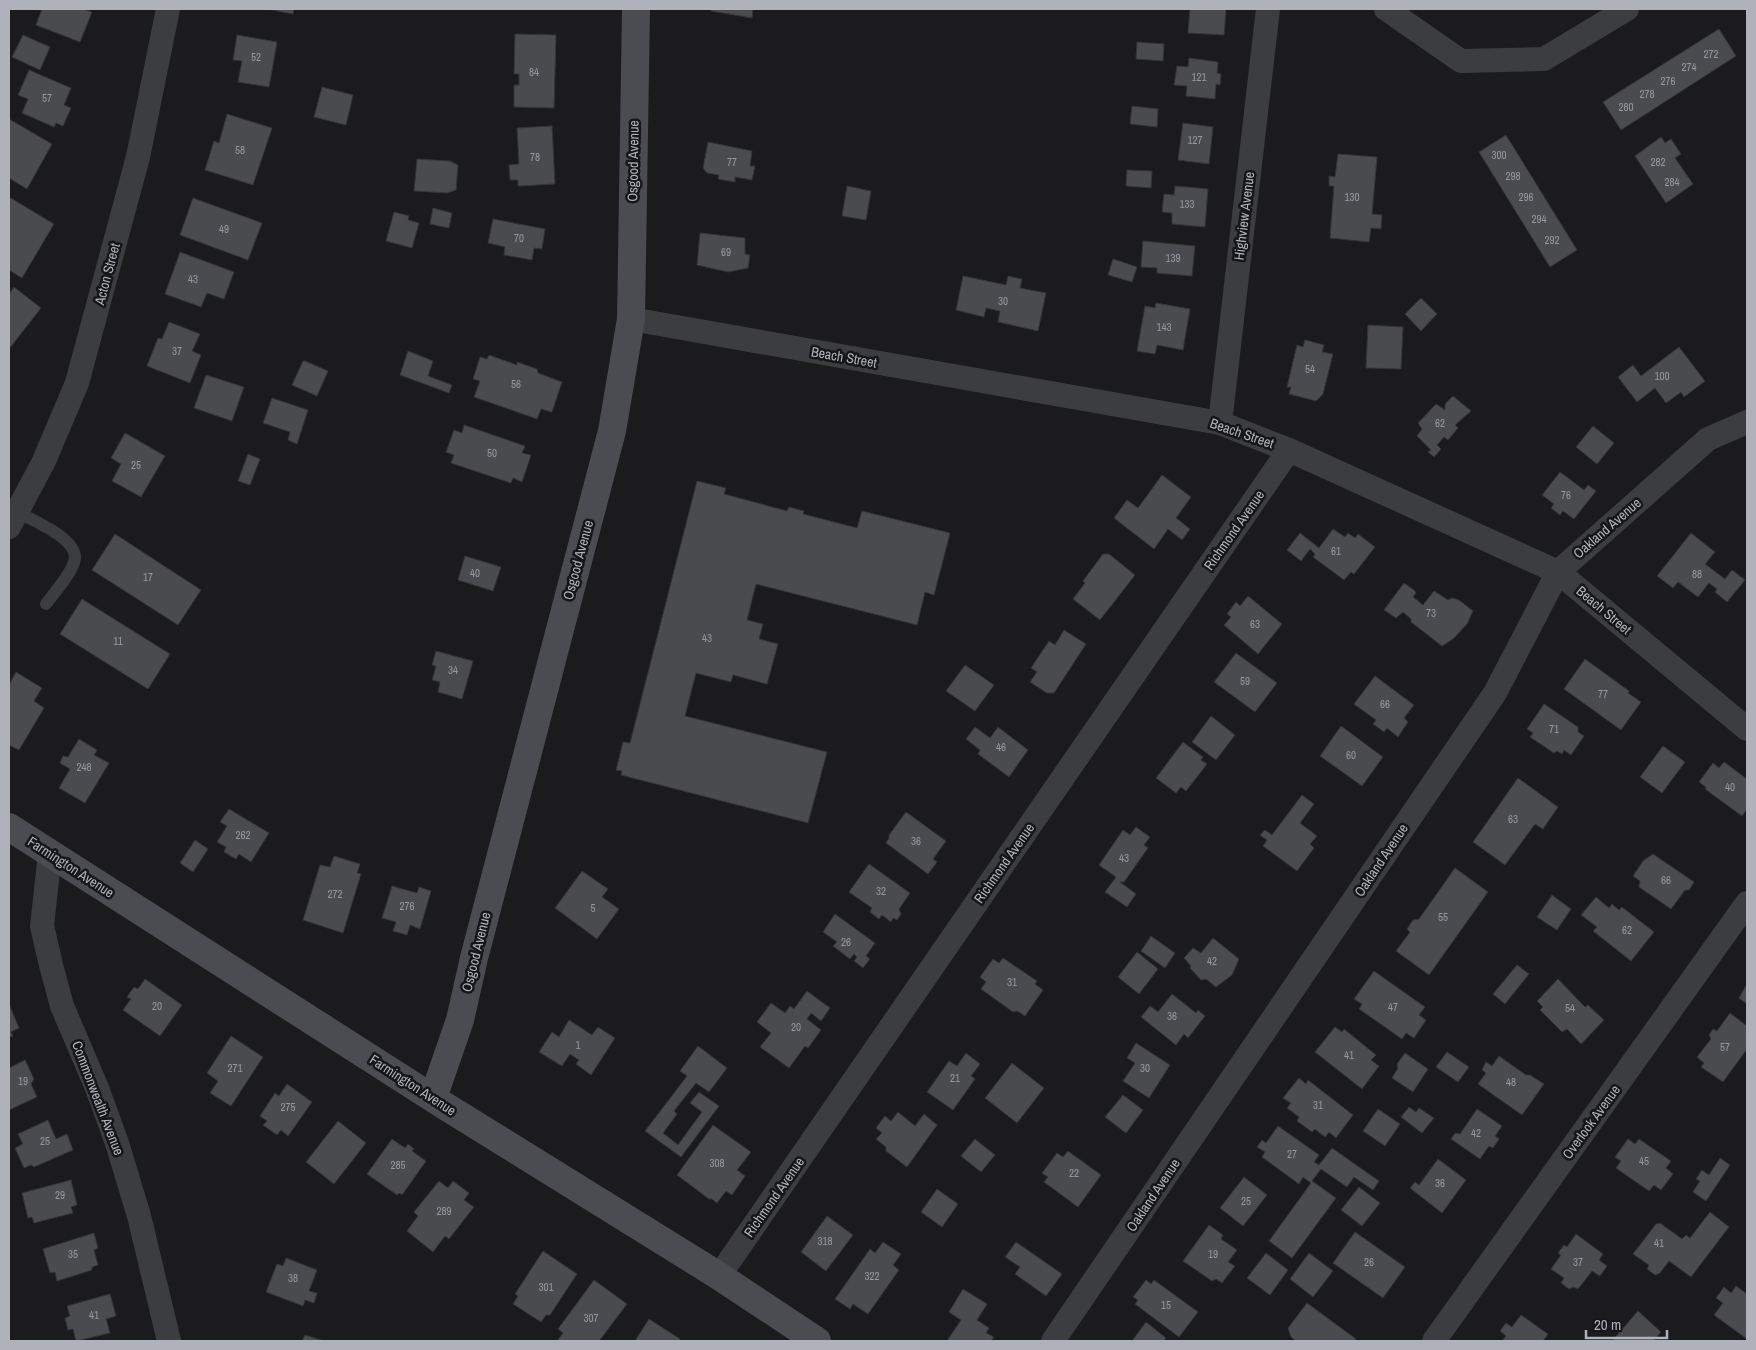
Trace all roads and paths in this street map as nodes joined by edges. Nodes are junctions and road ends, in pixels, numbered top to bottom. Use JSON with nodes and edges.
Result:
{"nodes":[{"id":1,"x":168,"y":9,"type":"edge"},
{"id":2,"x":636,"y":9,"type":"edge"},
{"id":3,"x":1268,"y":9,"type":"edge"},
{"id":4,"x":1386,"y":9,"type":"edge"},
{"id":5,"x":1627,"y":9,"type":"edge"},
{"id":6,"x":631,"y":319,"type":"junction"},
{"id":7,"x":1747,"y":422,"type":"edge"},
{"id":8,"x":1220,"y":423,"type":"junction"},
{"id":9,"x":1289,"y":450,"type":"junction"},
{"id":10,"x":13,"y":519,"type":"edge"},
{"id":11,"x":1558,"y":572,"type":"junction"},
{"id":12,"x":46,"y":604,"type":"dead end"},
{"id":13,"x":1747,"y":728,"type":"edge"},
{"id":14,"x":9,"y":827,"type":"edge"},
{"id":15,"x":50,"y":853,"type":"junction"},
{"id":16,"x":1747,"y":903,"type":"edge"},
{"id":17,"x":433,"y":1098,"type":"junction"},
{"id":18,"x":719,"y":1276,"type":"junction"},
{"id":19,"x":169,"y":1341,"type":"edge"},
{"id":20,"x":817,"y":1341,"type":"edge"},
{"id":21,"x":1053,"y":1341,"type":"edge"},
{"id":22,"x":1434,"y":1341,"type":"edge"}],
"edges":[{"from":1,"to":10,"type":"street","name":"Acton Street"},
{"from":2,"to":6,"type":"street","name":"Osgood Avenue"},
{"from":3,"to":8,"type":"street","name":"Highview Avenue"},
{"from":4,"to":5,"type":"street"},
{"from":6,"to":8,"type":"street","name":"Beach Street"},
{"from":6,"to":17,"type":"street","name":"Osgood Avenue"},
{"from":7,"to":11,"type":"street","name":"Oakland Avenue"},
{"from":8,"to":9,"type":"street","name":"Beach Street"},
{"from":9,"to":11,"type":"street","name":"Beach Street"},
{"from":9,"to":18,"type":"street","name":"Richmond Avenue"},
{"from":10,"to":12,"type":"lane"},
{"from":11,"to":13,"type":"street","name":"Beach Street"},
{"from":11,"to":21,"type":"street","name":"Oakland Avenue"},
{"from":14,"to":15,"type":"street","name":"Farmington Avenue"},
{"from":15,"to":17,"type":"street","name":"Farmington Avenue"},
{"from":15,"to":19,"type":"street","name":"Commonwealth Avenue"},
{"from":16,"to":22,"type":"street","name":"Overlook Avenue"},
{"from":17,"to":18,"type":"street","name":"Farmington Avenue"},
{"from":18,"to":20,"type":"street","name":"Farmington Avenue"}]}
